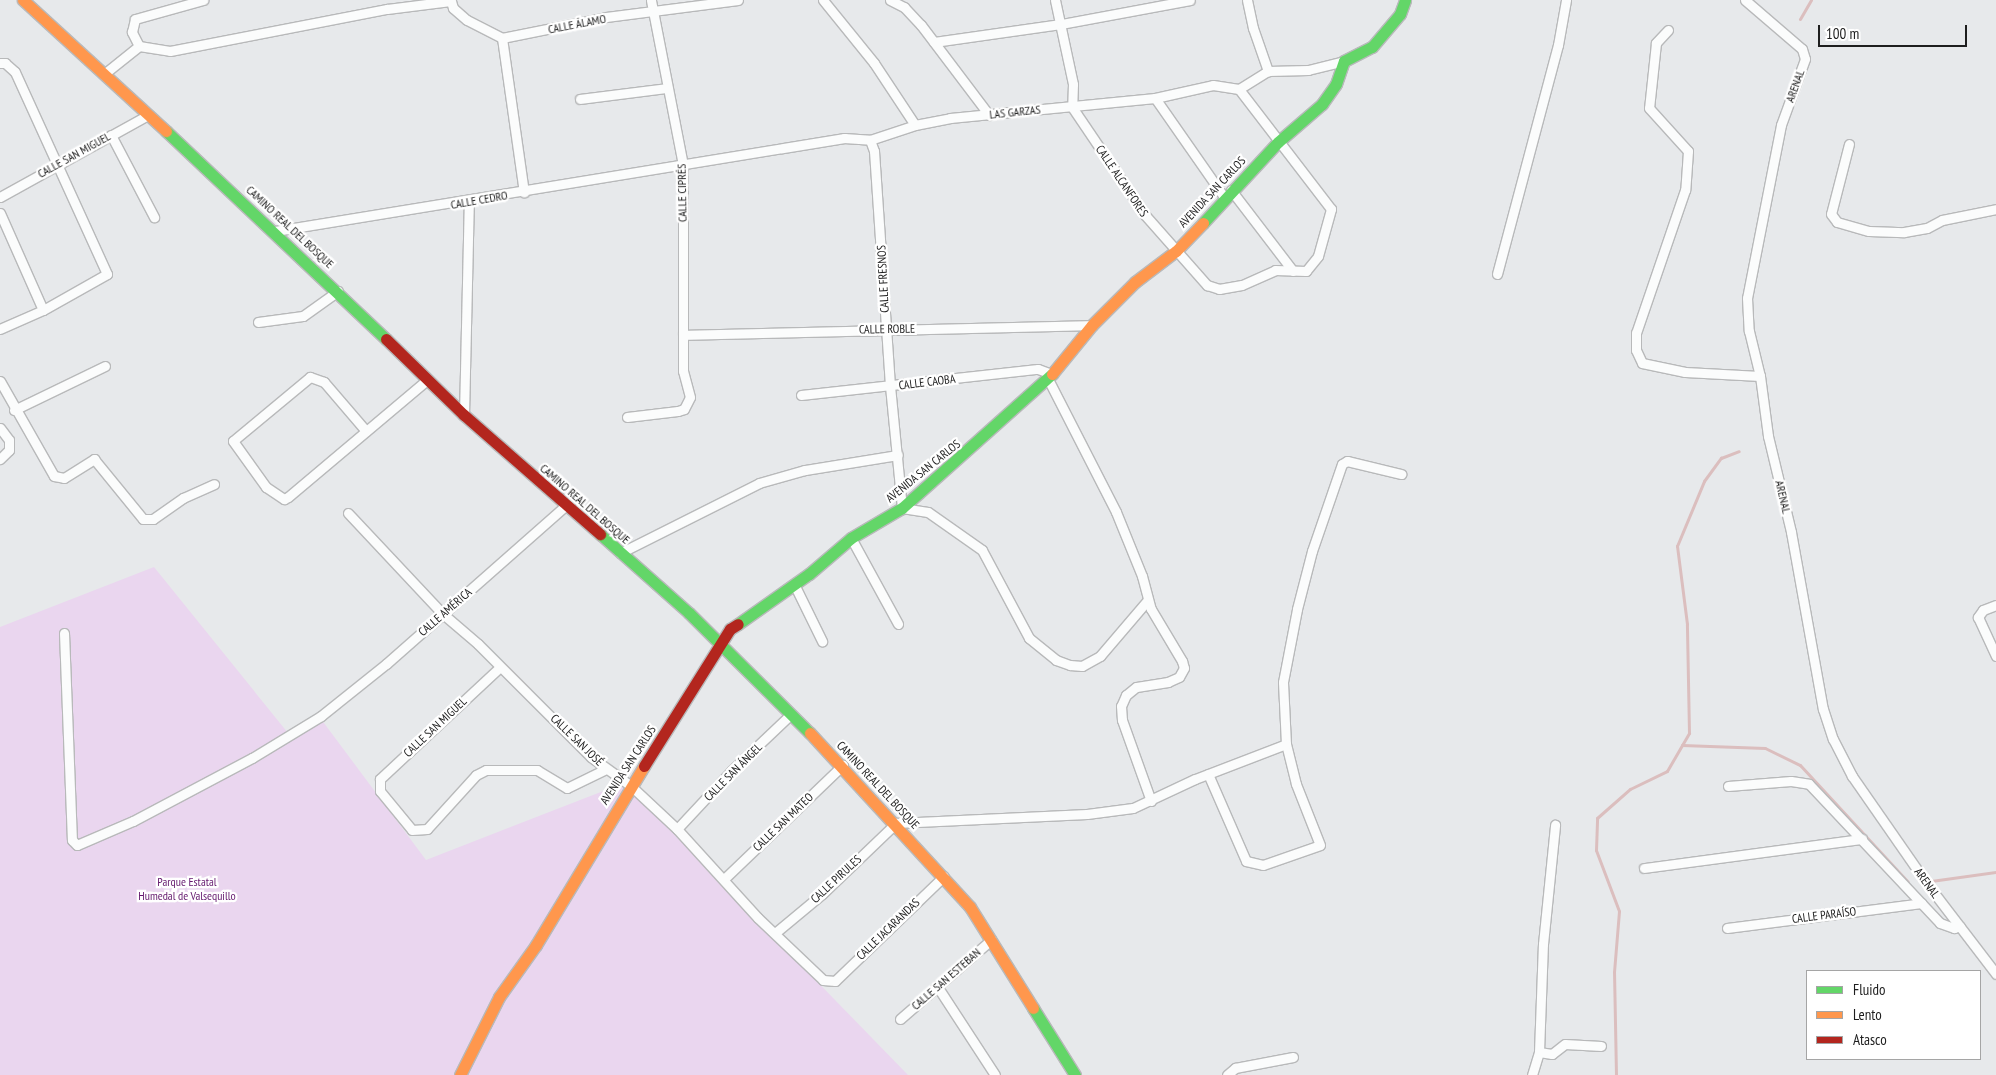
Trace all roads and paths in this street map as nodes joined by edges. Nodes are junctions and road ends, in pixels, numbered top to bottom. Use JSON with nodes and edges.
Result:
{"nodes":[{"id":1,"x":23,"y":0,"type":"edge"},
{"id":2,"x":203,"y":0,"type":"edge"},
{"id":3,"x":651,"y":0,"type":"edge"},
{"id":4,"x":738,"y":0,"type":"edge"},
{"id":5,"x":822,"y":0,"type":"edge"},
{"id":6,"x":890,"y":0,"type":"edge"},
{"id":7,"x":1055,"y":0,"type":"edge"},
{"id":8,"x":1190,"y":0,"type":"edge"},
{"id":9,"x":1247,"y":0,"type":"edge"},
{"id":10,"x":1405,"y":0,"type":"edge"},
{"id":11,"x":1566,"y":0,"type":"edge"},
{"id":12,"x":1745,"y":0,"type":"edge"},
{"id":13,"x":451,"y":1,"type":"edge"},
{"id":14,"x":901,"y":4,"type":"edge"},
{"id":15,"x":653,"y":14,"type":"junction"},
{"id":16,"x":1061,"y":24,"type":"junction"},
{"id":17,"x":1668,"y":30,"type":"dead end"},
{"id":18,"x":502,"y":38,"type":"junction"},
{"id":19,"x":934,"y":42,"type":"junction"},
{"id":20,"x":139,"y":46,"type":"junction"},
{"id":21,"x":1344,"y":61,"type":"junction"},
{"id":22,"x":0,"y":63,"type":"edge"},
{"id":23,"x":1268,"y":71,"type":"junction"},
{"id":24,"x":104,"y":74,"type":"junction"},
{"id":25,"x":667,"y":88,"type":"junction"},
{"id":26,"x":1239,"y":88,"type":"junction"},
{"id":27,"x":580,"y":98,"type":"dead end"},
{"id":28,"x":1154,"y":98,"type":"junction"},
{"id":29,"x":1072,"y":107,"type":"junction"},
{"id":30,"x":148,"y":115,"type":"junction"},
{"id":31,"x":989,"y":115,"type":"junction"},
{"id":32,"x":915,"y":125,"type":"junction"},
{"id":33,"x":111,"y":135,"type":"junction"},
{"id":34,"x":870,"y":140,"type":"junction"},
{"id":35,"x":1278,"y":142,"type":"junction"},
{"id":36,"x":1849,"y":144,"type":"dead end"},
{"id":37,"x":55,"y":164,"type":"junction"},
{"id":38,"x":682,"y":165,"type":"junction"},
{"id":39,"x":524,"y":192,"type":"junction"},
{"id":40,"x":1228,"y":193,"type":"junction"},
{"id":41,"x":0,"y":197,"type":"edge"},
{"id":42,"x":469,"y":201,"type":"junction"},
{"id":43,"x":1996,"y":209,"type":"edge"},
{"id":44,"x":0,"y":213,"type":"edge"},
{"id":45,"x":154,"y":217,"type":"dead end"},
{"id":46,"x":275,"y":231,"type":"junction"},
{"id":47,"x":1176,"y":251,"type":"junction"},
{"id":48,"x":1293,"y":271,"type":"junction"},
{"id":49,"x":1497,"y":274,"type":"dead end"},
{"id":50,"x":338,"y":292,"type":"junction"},
{"id":51,"x":43,"y":310,"type":"junction"},
{"id":52,"x":258,"y":322,"type":"dead end"},
{"id":53,"x":1092,"y":325,"type":"junction"},
{"id":54,"x":0,"y":329,"type":"edge"},
{"id":55,"x":886,"y":329,"type":"junction"},
{"id":56,"x":683,"y":335,"type":"junction"},
{"id":57,"x":105,"y":366,"type":"dead end"},
{"id":58,"x":1050,"y":376,"type":"junction"},
{"id":59,"x":1760,"y":376,"type":"junction"},
{"id":60,"x":427,"y":380,"type":"junction"},
{"id":61,"x":0,"y":381,"type":"edge"},
{"id":62,"x":890,"y":386,"type":"junction"},
{"id":63,"x":801,"y":396,"type":"dead end"},
{"id":64,"x":14,"y":410,"type":"junction"},
{"id":65,"x":464,"y":415,"type":"junction"},
{"id":66,"x":627,"y":417,"type":"dead end"},
{"id":67,"x":0,"y":428,"type":"edge"},
{"id":68,"x":366,"y":431,"type":"junction"},
{"id":69,"x":898,"y":455,"type":"junction"},
{"id":70,"x":0,"y":459,"type":"edge"},
{"id":71,"x":1401,"y":474,"type":"dead end"},
{"id":72,"x":214,"y":484,"type":"dead end"},
{"id":73,"x":565,"y":506,"type":"junction"},
{"id":74,"x":902,"y":508,"type":"junction"},
{"id":75,"x":348,"y":513,"type":"dead end"},
{"id":76,"x":851,"y":538,"type":"junction"},
{"id":77,"x":620,"y":553,"type":"junction"},
{"id":78,"x":794,"y":584,"type":"junction"},
{"id":79,"x":1147,"y":601,"type":"junction"},
{"id":80,"x":1996,"y":605,"type":"edge"},
{"id":81,"x":443,"y":614,"type":"junction"},
{"id":82,"x":898,"y":624,"type":"dead end"},
{"id":83,"x":64,"y":633,"type":"dead end"},
{"id":84,"x":822,"y":641,"type":"dead end"},
{"id":85,"x":722,"y":644,"type":"junction"},
{"id":86,"x":1996,"y":656,"type":"edge"},
{"id":87,"x":499,"y":668,"type":"junction"},
{"id":88,"x":790,"y":715,"type":"junction"},
{"id":89,"x":1286,"y":744,"type":"junction"},
{"id":90,"x":843,"y":765,"type":"junction"},
{"id":91,"x":606,"y":769,"type":"junction"},
{"id":92,"x":1208,"y":774,"type":"junction"},
{"id":93,"x":631,"y":786,"type":"junction"},
{"id":94,"x":1728,"y":786,"type":"dead end"},
{"id":95,"x":1152,"y":801,"type":"junction"},
{"id":96,"x":896,"y":823,"type":"junction"},
{"id":97,"x":1555,"y":825,"type":"dead end"},
{"id":98,"x":678,"y":829,"type":"junction"},
{"id":99,"x":1862,"y":839,"type":"junction"},
{"id":100,"x":1644,"y":868,"type":"dead end"},
{"id":101,"x":944,"y":876,"type":"junction"},
{"id":102,"x":724,"y":879,"type":"junction"},
{"id":103,"x":1921,"y":903,"type":"junction"},
{"id":104,"x":1960,"y":926,"type":"junction"},
{"id":105,"x":1727,"y":928,"type":"dead end"},
{"id":106,"x":775,"y":933,"type":"junction"},
{"id":107,"x":991,"y":940,"type":"junction"},
{"id":108,"x":1996,"y":974,"type":"edge"},
{"id":109,"x":831,"y":982,"type":"joint"},
{"id":110,"x":937,"y":986,"type":"junction"},
{"id":111,"x":900,"y":1019,"type":"dead end"},
{"id":112,"x":1601,"y":1046,"type":"dead end"},
{"id":113,"x":1538,"y":1052,"type":"junction"},
{"id":114,"x":1293,"y":1056,"type":"dead end"},
{"id":115,"x":460,"y":1075,"type":"edge"},
{"id":116,"x":995,"y":1075,"type":"edge"},
{"id":117,"x":1075,"y":1075,"type":"edge"},
{"id":118,"x":1227,"y":1075,"type":"edge"},
{"id":119,"x":1532,"y":1075,"type":"edge"}],
"edges":[{"from":1,"to":24,"type":"street","name":"CAMINO REAL DEL BOSQUE"},
{"from":2,"to":20,"type":"street"},
{"from":3,"to":15,"type":"street","name":"CALLE CIPRÉS"},
{"from":4,"to":15,"type":"street","name":"CALLE ÁLAMO"},
{"from":5,"to":32,"type":"street"},
{"from":6,"to":14,"type":"street"},
{"from":7,"to":16,"type":"street"},
{"from":8,"to":16,"type":"street"},
{"from":9,"to":23,"type":"street"},
{"from":10,"to":21,"type":"street"},
{"from":11,"to":49,"type":"street"},
{"from":12,"to":59,"type":"street","name":"ARENAL"},
{"from":13,"to":18,"type":"street"},
{"from":13,"to":20,"type":"street"},
{"from":14,"to":19,"type":"street"},
{"from":15,"to":18,"type":"street","name":"CALLE ÁLAMO"},
{"from":15,"to":25,"type":"street","name":"CALLE CIPRÉS"},
{"from":16,"to":19,"type":"street"},
{"from":16,"to":29,"type":"street"},
{"from":17,"to":59,"type":"street"},
{"from":18,"to":39,"type":"street"},
{"from":19,"to":31,"type":"street"},
{"from":20,"to":24,"type":"street"},
{"from":21,"to":23,"type":"street"},
{"from":21,"to":35,"type":"street","name":"AVENIDA SAN CARLOS"},
{"from":22,"to":37,"type":"street"},
{"from":23,"to":26,"type":"street"},
{"from":24,"to":30,"type":"street","name":"CAMINO REAL DEL BOSQUE"},
{"from":25,"to":27,"type":"street"},
{"from":25,"to":38,"type":"street","name":"CALLE CIPRÉS"},
{"from":26,"to":28,"type":"street","name":"LAS GARZAS"},
{"from":26,"to":35,"type":"street"},
{"from":28,"to":29,"type":"street","name":"LAS GARZAS"},
{"from":28,"to":40,"type":"street"},
{"from":29,"to":31,"type":"street","name":"LAS GARZAS"},
{"from":29,"to":47,"type":"street","name":"CALLE ALCANFORES"},
{"from":30,"to":33,"type":"street","name":"CALLE SAN MIGUEL"},
{"from":30,"to":46,"type":"street","name":"CAMINO REAL DEL BOSQUE"},
{"from":31,"to":32,"type":"street","name":"LAS GARZAS"},
{"from":32,"to":34,"type":"street","name":"LAS GARZAS"},
{"from":33,"to":37,"type":"street","name":"CALLE SAN MIGUEL"},
{"from":33,"to":45,"type":"street"},
{"from":34,"to":38,"type":"street","name":"LAS GARZAS"},
{"from":34,"to":55,"type":"street","name":"CALLE FRESNOS"},
{"from":35,"to":40,"type":"street","name":"AVENIDA SAN CARLOS"},
{"from":35,"to":48,"type":"street","name":"CALLE ALCANFORES"},
{"from":36,"to":43,"type":"street"},
{"from":37,"to":41,"type":"street","name":"CALLE SAN MIGUEL"},
{"from":37,"to":51,"type":"street"},
{"from":38,"to":39,"type":"street","name":"CALLE CEDRO"},
{"from":38,"to":56,"type":"street","name":"CALLE CIPRÉS"},
{"from":39,"to":42,"type":"street","name":"CALLE CEDRO"},
{"from":40,"to":47,"type":"street","name":"AVENIDA SAN CARLOS"},
{"from":40,"to":48,"type":"street"},
{"from":42,"to":46,"type":"street","name":"CALLE CEDRO"},
{"from":42,"to":65,"type":"street"},
{"from":44,"to":51,"type":"street"},
{"from":46,"to":50,"type":"street","name":"CAMINO REAL DEL BOSQUE"},
{"from":47,"to":48,"type":"street","name":"CALLE ALCANFORES"},
{"from":47,"to":53,"type":"street","name":"AVENIDA SAN CARLOS"},
{"from":50,"to":52,"type":"street"},
{"from":50,"to":60,"type":"street","name":"CAMINO REAL DEL BOSQUE"},
{"from":51,"to":54,"type":"street"},
{"from":53,"to":55,"type":"street","name":"CALLE ROBLE"},
{"from":53,"to":58,"type":"street","name":"AVENIDA SAN CARLOS"},
{"from":55,"to":56,"type":"street","name":"CALLE ROBLE"},
{"from":55,"to":62,"type":"street","name":"CALLE FRESNOS"},
{"from":56,"to":66,"type":"street","name":"CALLE CIPRÉS"},
{"from":57,"to":64,"type":"street"},
{"from":58,"to":62,"type":"street","name":"CALLE CAOBA"},
{"from":58,"to":74,"type":"street","name":"AVENIDA SAN CARLOS"},
{"from":58,"to":79,"type":"street"},
{"from":59,"to":104,"type":"street","name":"ARENAL"},
{"from":60,"to":65,"type":"street","name":"CAMINO REAL DEL BOSQUE"},
{"from":60,"to":68,"type":"street"},
{"from":61,"to":64,"type":"street"},
{"from":62,"to":63,"type":"street","name":"CALLE CAOBA"},
{"from":62,"to":69,"type":"street","name":"CALLE FRESNOS"},
{"from":64,"to":72,"type":"street"},
{"from":65,"to":73,"type":"street","name":"CAMINO REAL DEL BOSQUE"},
{"from":67,"to":70,"type":"street"},
{"from":68,"to":68,"type":"street"},
{"from":69,"to":74,"type":"street","name":"CALLE FRESNOS"},
{"from":69,"to":77,"type":"street"},
{"from":71,"to":89,"type":"street"},
{"from":73,"to":77,"type":"street","name":"CAMINO REAL DEL BOSQUE"},
{"from":73,"to":81,"type":"street","name":"CALLE AMÉRICA"},
{"from":74,"to":76,"type":"street","name":"AVENIDA SAN CARLOS"},
{"from":74,"to":79,"type":"street"},
{"from":75,"to":81,"type":"street","name":"CALLE SAN JOSÉ"},
{"from":76,"to":78,"type":"street","name":"AVENIDA SAN CARLOS"},
{"from":76,"to":82,"type":"street"},
{"from":77,"to":85,"type":"street","name":"CAMINO REAL DEL BOSQUE"},
{"from":78,"to":84,"type":"street"},
{"from":78,"to":85,"type":"street","name":"AVENIDA SAN CARLOS"},
{"from":79,"to":95,"type":"street"},
{"from":80,"to":86,"type":"street"},
{"from":81,"to":83,"type":"street","name":"CALLE AMÉRICA"},
{"from":81,"to":87,"type":"street","name":"CALLE SAN JOSÉ"},
{"from":85,"to":88,"type":"street","name":"CAMINO REAL DEL BOSQUE"},
{"from":85,"to":93,"type":"street","name":"AVENIDA SAN CARLOS"},
{"from":87,"to":91,"type":"street","name":"CALLE SAN JOSÉ"},
{"from":87,"to":91,"type":"street","name":"CALLE SAN MIGUEL"},
{"from":88,"to":90,"type":"street","name":"CAMINO REAL DEL BOSQUE"},
{"from":88,"to":98,"type":"street","name":"CALLE SAN ÁNGEL"},
{"from":89,"to":92,"type":"street"},
{"from":89,"to":92,"type":"street"},
{"from":90,"to":96,"type":"street","name":"CAMINO REAL DEL BOSQUE"},
{"from":90,"to":102,"type":"street","name":"CALLE SAN MATEO"},
{"from":91,"to":93,"type":"street","name":"CALLE SAN JOSÉ"},
{"from":92,"to":95,"type":"street"},
{"from":93,"to":98,"type":"street","name":"CALLE SAN JOSÉ"},
{"from":93,"to":115,"type":"street","name":"AVENIDA SAN CARLOS"},
{"from":94,"to":99,"type":"street"},
{"from":95,"to":96,"type":"street"},
{"from":96,"to":101,"type":"street","name":"CAMINO REAL DEL BOSQUE"},
{"from":96,"to":106,"type":"street","name":"CALLE PIRULES"},
{"from":97,"to":113,"type":"street"},
{"from":98,"to":102,"type":"street","name":"CALLE SAN JOSÉ"},
{"from":99,"to":100,"type":"street"},
{"from":99,"to":103,"type":"street"},
{"from":101,"to":107,"type":"street","name":"CAMINO REAL DEL BOSQUE"},
{"from":101,"to":109,"type":"street","name":"CALLE JACARANDAS"},
{"from":102,"to":106,"type":"street","name":"CALLE SAN JOSÉ"},
{"from":103,"to":104,"type":"street"},
{"from":103,"to":105,"type":"street","name":"CALLE PARAÍSO"},
{"from":104,"to":108,"type":"street","name":"ARENAL"},
{"from":106,"to":109,"type":"street","name":"CALLE SAN JOSÉ"},
{"from":107,"to":110,"type":"street","name":"CALLE SAN ESTEBAN"},
{"from":107,"to":117,"type":"street","name":"CAMINO REAL DEL BOSQUE"},
{"from":110,"to":111,"type":"street","name":"CALLE SAN ESTEBAN"},
{"from":110,"to":116,"type":"street"},
{"from":112,"to":113,"type":"street"},
{"from":113,"to":119,"type":"street"},
{"from":114,"to":118,"type":"street"}]}
